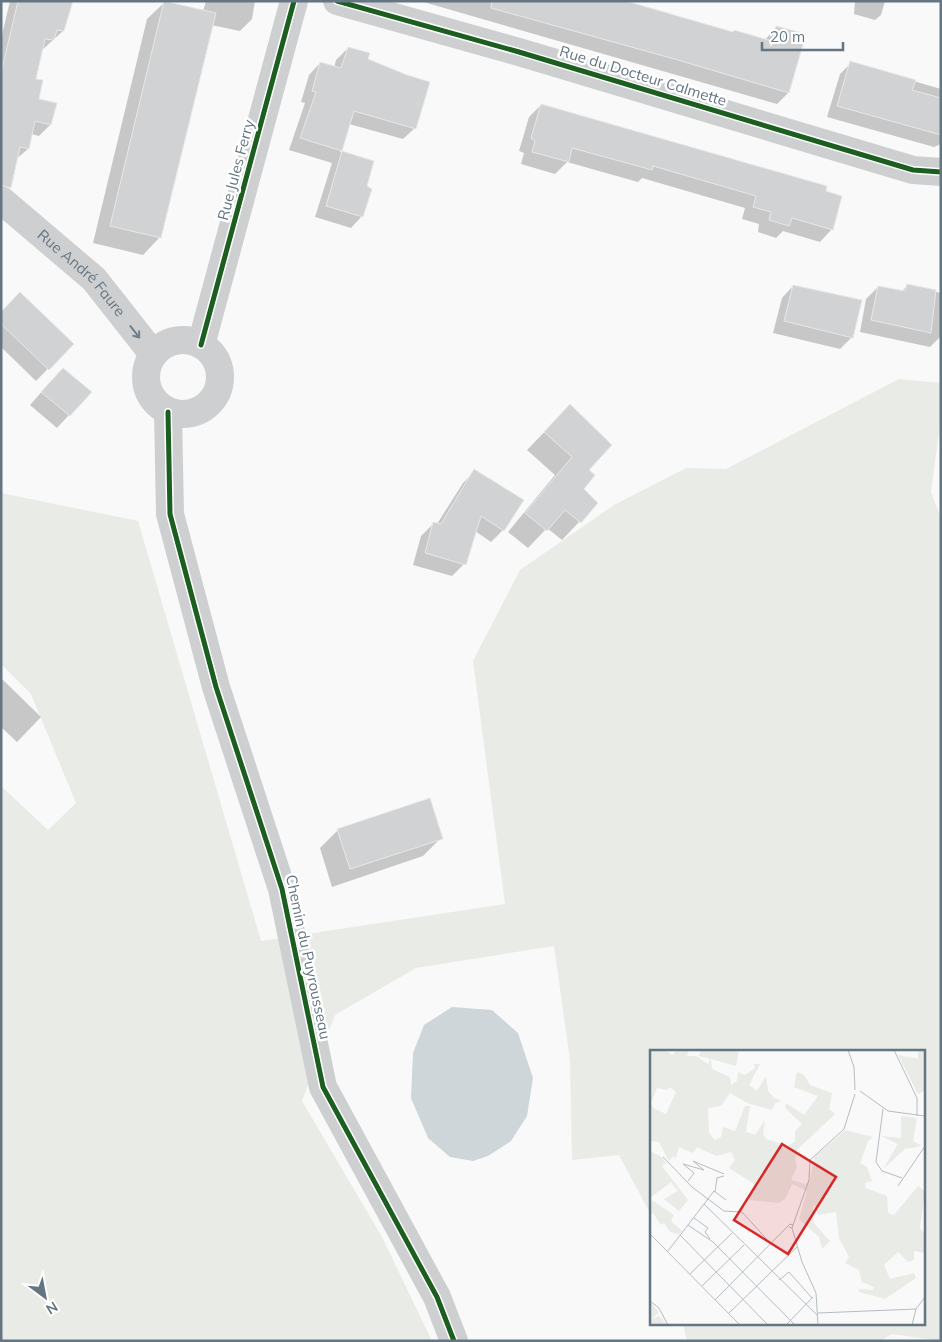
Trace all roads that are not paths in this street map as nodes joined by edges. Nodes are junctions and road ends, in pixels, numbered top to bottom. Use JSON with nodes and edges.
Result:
{"nodes":[{"id":1,"x":294,"y":1,"type":"edge"},
{"id":2,"x":337,"y":1,"type":"edge"},
{"id":3,"x":941,"y":172,"type":"edge"},
{"id":4,"x":1,"y":200,"type":"edge"},
{"id":5,"x":201,"y":344,"type":"junction"},
{"id":6,"x":153,"y":354,"type":"junction"},
{"id":7,"x":168,"y":412,"type":"junction"},
{"id":8,"x":454,"y":1341,"type":"edge"}],
"edges":[{"from":1,"to":5,"type":"street","name":"Rue Jules Ferry"},
{"from":2,"to":3,"type":"street","name":"Rue du Docteur Calmette"},
{"from":4,"to":6,"type":"street","name":"Rue André Faure","one_way":true},
{"from":5,"to":6,"type":"street"},
{"from":5,"to":7,"type":"street"},
{"from":6,"to":7,"type":"street"},
{"from":7,"to":8,"type":"street","name":"Chemin du Puyrousseau"}]}
